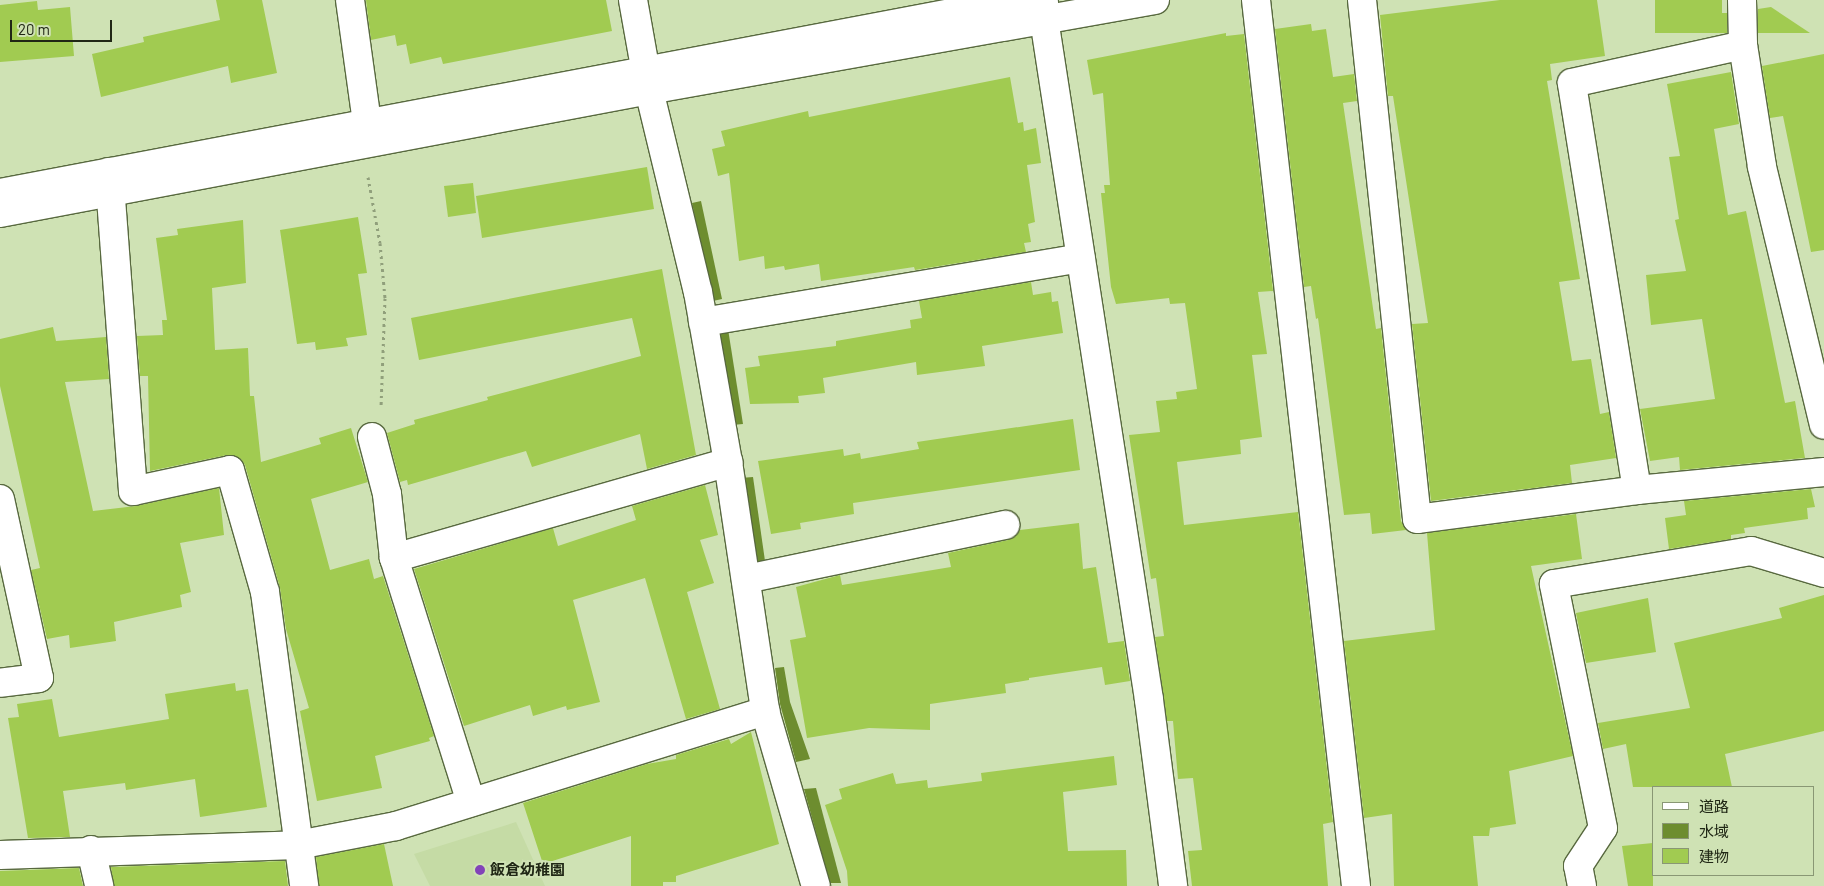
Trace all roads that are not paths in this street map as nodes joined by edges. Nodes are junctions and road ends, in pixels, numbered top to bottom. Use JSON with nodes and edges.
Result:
{"nodes":[{"id":1,"x":350,"y":0,"type":"edge"},
{"id":2,"x":633,"y":0,"type":"edge"},
{"id":3,"x":1019,"y":0,"type":"edge"},
{"id":4,"x":1155,"y":0,"type":"edge"},
{"id":5,"x":1256,"y":0,"type":"edge"},
{"id":6,"x":1362,"y":0,"type":"edge"},
{"id":7,"x":1742,"y":0,"type":"edge"},
{"id":8,"x":1044,"y":10,"type":"edge"},
{"id":9,"x":1743,"y":45,"type":"junction"},
{"id":10,"x":647,"y":79,"type":"junction"},
{"id":11,"x":367,"y":123,"type":"junction"},
{"id":12,"x":110,"y":183,"type":"junction"},
{"id":13,"x":0,"y":193,"type":"edge"},
{"id":14,"x":0,"y":213,"type":"edge"},
{"id":15,"x":1082,"y":258,"type":"junction"},
{"id":16,"x":703,"y":322,"type":"junction"},
{"id":17,"x":1824,"y":425,"type":"edge"},
{"id":18,"x":372,"y":437,"type":"road end"},
{"id":19,"x":728,"y":462,"type":"junction"},
{"id":20,"x":1824,"y":472,"type":"edge"},
{"id":21,"x":1637,"y":490,"type":"junction"},
{"id":22,"x":0,"y":499,"type":"edge"},
{"id":23,"x":1005,"y":525,"type":"dead end"},
{"id":24,"x":394,"y":558,"type":"junction"},
{"id":25,"x":1824,"y":573,"type":"edge"},
{"id":26,"x":746,"y":579,"type":"junction"},
{"id":27,"x":0,"y":682,"type":"edge"},
{"id":28,"x":766,"y":711,"type":"junction"},
{"id":29,"x":471,"y":802,"type":"junction"},
{"id":30,"x":298,"y":845,"type":"junction"},
{"id":31,"x":92,"y":850,"type":"junction"},
{"id":32,"x":0,"y":855,"type":"edge"},
{"id":33,"x":99,"y":886,"type":"edge"},
{"id":34,"x":304,"y":886,"type":"edge"},
{"id":35,"x":816,"y":886,"type":"edge"},
{"id":36,"x":1173,"y":886,"type":"edge"},
{"id":37,"x":1356,"y":886,"type":"edge"},
{"id":38,"x":1582,"y":886,"type":"edge"}],
"edges":[{"from":1,"to":11,"type":"street"},
{"from":2,"to":10,"type":"street"},
{"from":3,"to":10,"type":"street"},
{"from":4,"to":8,"type":"street"},
{"from":5,"to":37,"type":"street"},
{"from":6,"to":21,"type":"street"},
{"from":7,"to":9,"type":"street"},
{"from":8,"to":10,"type":"street"},
{"from":8,"to":15,"type":"street"},
{"from":9,"to":17,"type":"street"},
{"from":9,"to":21,"type":"street"},
{"from":10,"to":11,"type":"street"},
{"from":10,"to":12,"type":"street"},
{"from":10,"to":16,"type":"street"},
{"from":11,"to":12,"type":"street"},
{"from":12,"to":13,"type":"street"},
{"from":12,"to":14,"type":"street"},
{"from":12,"to":30,"type":"street"},
{"from":15,"to":16,"type":"street"},
{"from":15,"to":36,"type":"street"},
{"from":16,"to":19,"type":"street"},
{"from":18,"to":24,"type":"street"},
{"from":19,"to":24,"type":"street"},
{"from":19,"to":26,"type":"street"},
{"from":20,"to":21,"type":"street"},
{"from":22,"to":27,"type":"street"},
{"from":23,"to":26,"type":"street"},
{"from":24,"to":29,"type":"street"},
{"from":25,"to":38,"type":"street"},
{"from":26,"to":28,"type":"street"},
{"from":28,"to":29,"type":"street"},
{"from":28,"to":35,"type":"street"},
{"from":29,"to":30,"type":"street"},
{"from":30,"to":31,"type":"street"},
{"from":30,"to":34,"type":"street"},
{"from":31,"to":32,"type":"street"},
{"from":31,"to":33,"type":"street"}]}
